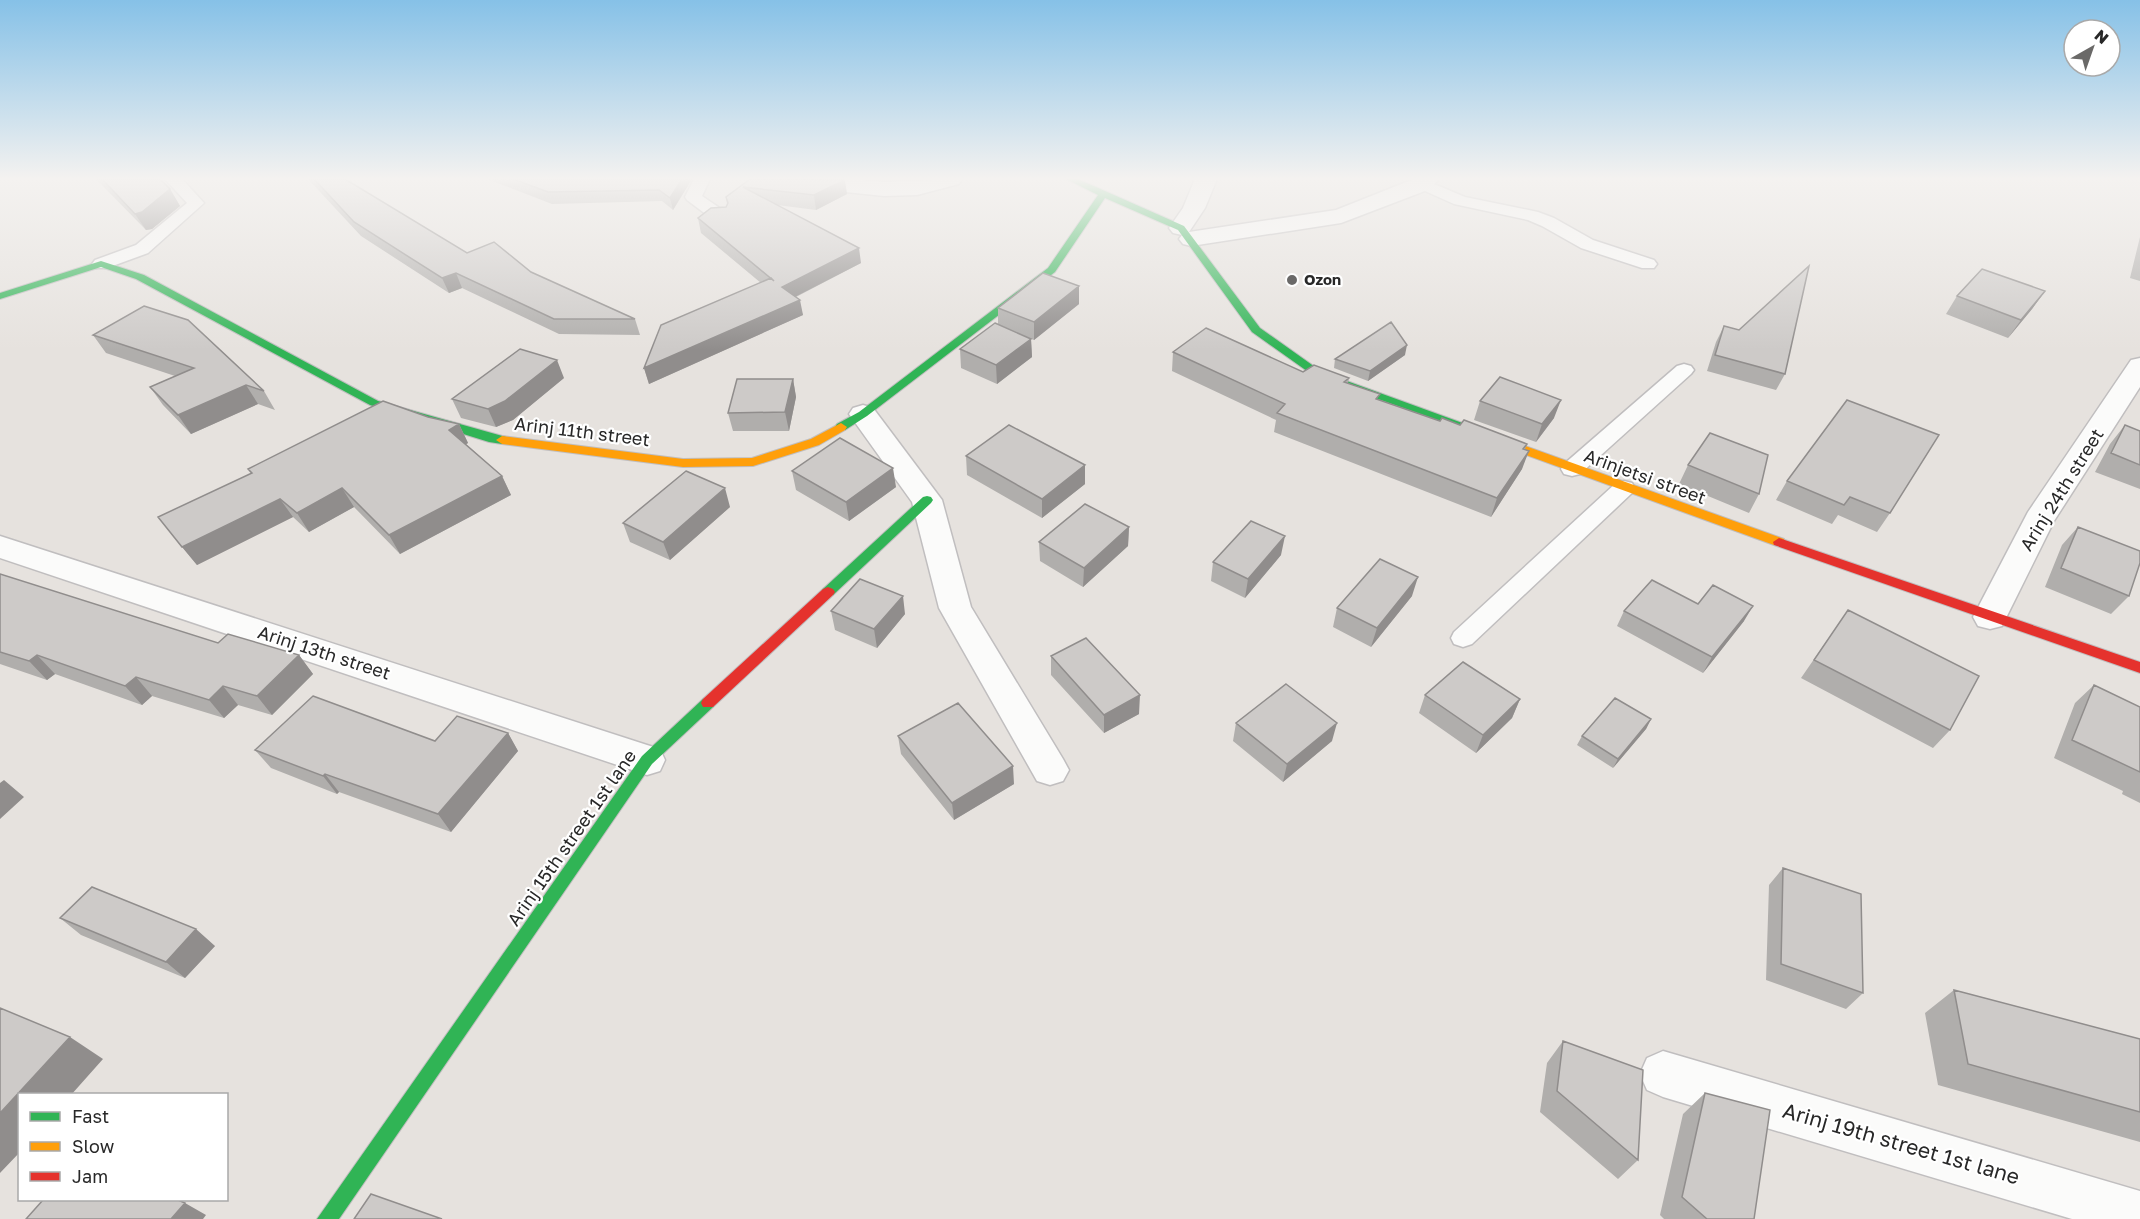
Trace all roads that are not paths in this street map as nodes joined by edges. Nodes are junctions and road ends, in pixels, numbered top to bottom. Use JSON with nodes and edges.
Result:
{"nodes":[{"id":1,"x":157,"y":236,"type":"edge"},
{"id":2,"x":1075,"y":236,"type":"edge"},
{"id":3,"x":1187,"y":236,"type":"edge"},
{"id":4,"x":1573,"y":236,"type":"edge"},
{"id":5,"x":100,"y":264,"type":"junction"},
{"id":6,"x":1648,"y":264,"type":"dead end"},
{"id":7,"x":0,"y":296,"type":"edge"},
{"id":8,"x":2140,"y":366,"type":"edge"},
{"id":9,"x":1684,"y":370,"type":"dead end"},
{"id":10,"x":862,"y":414,"type":"junction"},
{"id":11,"x":1572,"y":469,"type":"junction"},
{"id":12,"x":1624,"y":488,"type":"junction"},
{"id":13,"x":927,"y":500,"type":"junction"},
{"id":14,"x":0,"y":547,"type":"edge"},
{"id":15,"x":1990,"y":618,"type":"junction"},
{"id":16,"x":1462,"y":638,"type":"dead end"},
{"id":17,"x":2140,"y":669,"type":"edge"},
{"id":18,"x":647,"y":760,"type":"junction"},
{"id":19,"x":1050,"y":770,"type":"dead end"},
{"id":20,"x":1663,"y":1074,"type":"dead end"},
{"id":21,"x":2140,"y":1215,"type":"edge"},
{"id":22,"x":327,"y":1219,"type":"edge"}],
"edges":[{"from":1,"to":5,"type":"lane"},
{"from":2,"to":10,"type":"street","name":"Arinj 11th street"},
{"from":3,"to":11,"type":"street","name":"Arinjetsi street"},
{"from":4,"to":6,"type":"lane"},
{"from":5,"to":7,"type":"street"},
{"from":5,"to":10,"type":"street","name":"Arinj 11th street"},
{"from":8,"to":15,"type":"street","name":"Arinj 24th street"},
{"from":9,"to":11,"type":"lane"},
{"from":10,"to":13,"type":"street"},
{"from":11,"to":12,"type":"street","name":"Arinjetsi street"},
{"from":12,"to":15,"type":"street","name":"Arinjetsi street"},
{"from":12,"to":16,"type":"lane"},
{"from":13,"to":18,"type":"street","name":"Arinj 15th street 1st lane"},
{"from":13,"to":19,"type":"street"},
{"from":14,"to":18,"type":"street","name":"Arinj 13th street"},
{"from":15,"to":17,"type":"street","name":"Arinjetsi street"},
{"from":18,"to":22,"type":"street","name":"Arinj 15th street 1st lane"},
{"from":20,"to":21,"type":"street","name":"Arinj 19th street 1st lane"}]}
